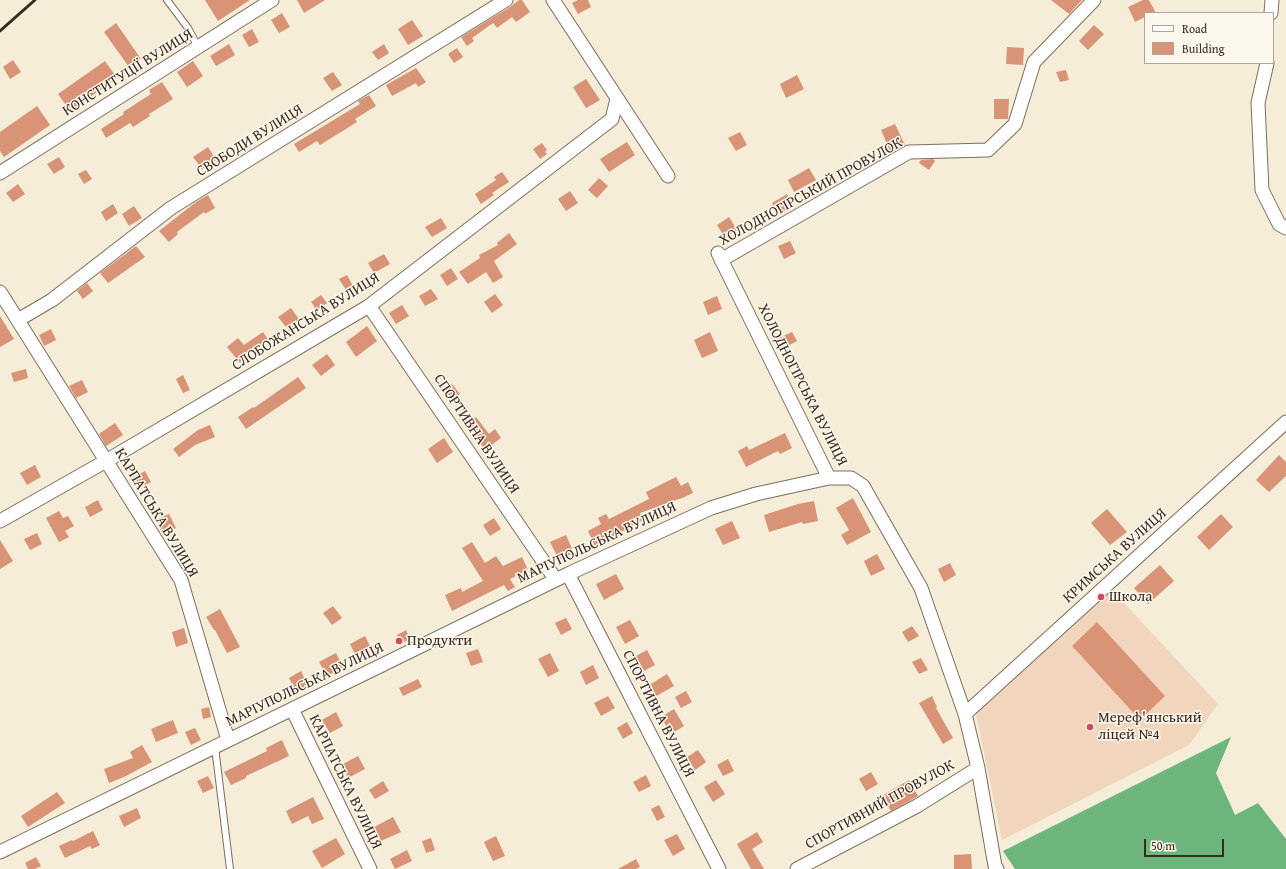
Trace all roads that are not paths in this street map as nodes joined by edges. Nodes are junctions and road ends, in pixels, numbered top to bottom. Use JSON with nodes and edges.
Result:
{"nodes":[{"id":1,"x":167,"y":0,"type":"edge"},
{"id":2,"x":272,"y":0,"type":"edge"},
{"id":3,"x":506,"y":0,"type":"edge"},
{"id":4,"x":553,"y":0,"type":"edge"},
{"id":5,"x":1094,"y":0,"type":"edge"},
{"id":6,"x":1272,"y":0,"type":"edge"},
{"id":7,"x":1271,"y":12,"type":"edge"},
{"id":8,"x":198,"y":47,"type":"junction"},
{"id":9,"x":1267,"y":64,"type":"edge"},
{"id":10,"x":617,"y":99,"type":"junction"},
{"id":11,"x":0,"y":172,"type":"edge"},
{"id":12,"x":668,"y":176,"type":"dead end"},
{"id":13,"x":1286,"y":228,"type":"edge"},
{"id":14,"x":719,"y":257,"type":"joint"},
{"id":15,"x":0,"y":292,"type":"edge"},
{"id":16,"x":369,"y":306,"type":"junction"},
{"id":17,"x":18,"y":320,"type":"junction"},
{"id":18,"x":1286,"y":422,"type":"edge"},
{"id":19,"x":106,"y":461,"type":"junction"},
{"id":20,"x":828,"y":478,"type":"junction"},
{"id":21,"x":0,"y":521,"type":"edge"},
{"id":22,"x":568,"y":574,"type":"junction"},
{"id":23,"x":556,"y":580,"type":"junction"},
{"id":24,"x":292,"y":709,"type":"junction"},
{"id":25,"x":965,"y":714,"type":"junction"},
{"id":26,"x":228,"y":740,"type":"junction"},
{"id":27,"x":214,"y":747,"type":"junction"},
{"id":28,"x":978,"y":768,"type":"junction"},
{"id":29,"x":0,"y":852,"type":"edge"},
{"id":30,"x":230,"y":869,"type":"edge"},
{"id":31,"x":370,"y":869,"type":"edge"},
{"id":32,"x":719,"y":869,"type":"edge"},
{"id":33,"x":797,"y":869,"type":"edge"},
{"id":34,"x":997,"y":869,"type":"edge"}],
"edges":[{"from":1,"to":8,"type":"lane"},
{"from":2,"to":8,"type":"street","name":"КОНСТИТУЦІЇ ВУЛИЦЯ"},
{"from":3,"to":17,"type":"street","name":"СВОБОДИ ВУЛИЦЯ"},
{"from":4,"to":10,"type":"street"},
{"from":5,"to":14,"type":"street","name":"ХОЛОДНОГІРСЬКИЙ ПРОВУЛОК"},
{"from":6,"to":7,"type":"street"},
{"from":8,"to":11,"type":"street","name":"КОНСТИТУЦІЇ ВУЛИЦЯ"},
{"from":9,"to":13,"type":"street"},
{"from":10,"to":12,"type":"street"},
{"from":10,"to":16,"type":"street","name":"СЛОБОЖАНСЬКА ВУЛИЦЯ"},
{"from":14,"to":20,"type":"street","name":"ХОЛОДНОГІРСЬКА ВУЛИЦЯ"},
{"from":15,"to":17,"type":"street"},
{"from":16,"to":19,"type":"street","name":"СЛОБОЖАНСЬКА ВУЛИЦЯ"},
{"from":16,"to":23,"type":"street","name":"СПОРТИВНА ВУЛИЦЯ"},
{"from":17,"to":19,"type":"street","name":"КАРПАТСЬКА ВУЛИЦЯ"},
{"from":18,"to":25,"type":"street","name":"КРИМСЬКА ВУЛИЦЯ"},
{"from":19,"to":21,"type":"street","name":"СЛОБОЖАНСЬКА ВУЛИЦЯ"},
{"from":19,"to":26,"type":"street","name":"КАРПАТСЬКА ВУЛИЦЯ"},
{"from":20,"to":22,"type":"street","name":"МАРІУПОЛЬСЬКА ВУЛИЦЯ"},
{"from":20,"to":25,"type":"street","name":"ХОЛОДНОГІРСЬКА ВУЛИЦЯ"},
{"from":22,"to":23,"type":"street","name":"МАРІУПОЛЬСЬКА ВУЛИЦЯ"},
{"from":22,"to":32,"type":"street","name":"СПОРТИВНА ВУЛИЦЯ"},
{"from":23,"to":24,"type":"street","name":"МАРІУПОЛЬСЬКА ВУЛИЦЯ"},
{"from":24,"to":26,"type":"street","name":"МАРІУПОЛЬСЬКА ВУЛИЦЯ"},
{"from":24,"to":31,"type":"street","name":"КАРПАТСЬКА ВУЛИЦЯ"},
{"from":25,"to":28,"type":"street","name":"ХОЛОДНОГІРСЬКА ВУЛИЦЯ"},
{"from":26,"to":27,"type":"street","name":"МАРІУПОЛЬСЬКА ВУЛИЦЯ"},
{"from":27,"to":29,"type":"street","name":"МАРІУПОЛЬСЬКА ВУЛИЦЯ"},
{"from":27,"to":30,"type":"lane"},
{"from":28,"to":33,"type":"street","name":"СПОРТИВНИЙ ПРОВУЛОК"},
{"from":28,"to":34,"type":"street","name":"ХОЛОДНОГІРСЬКА ВУЛИЦЯ"}]}
